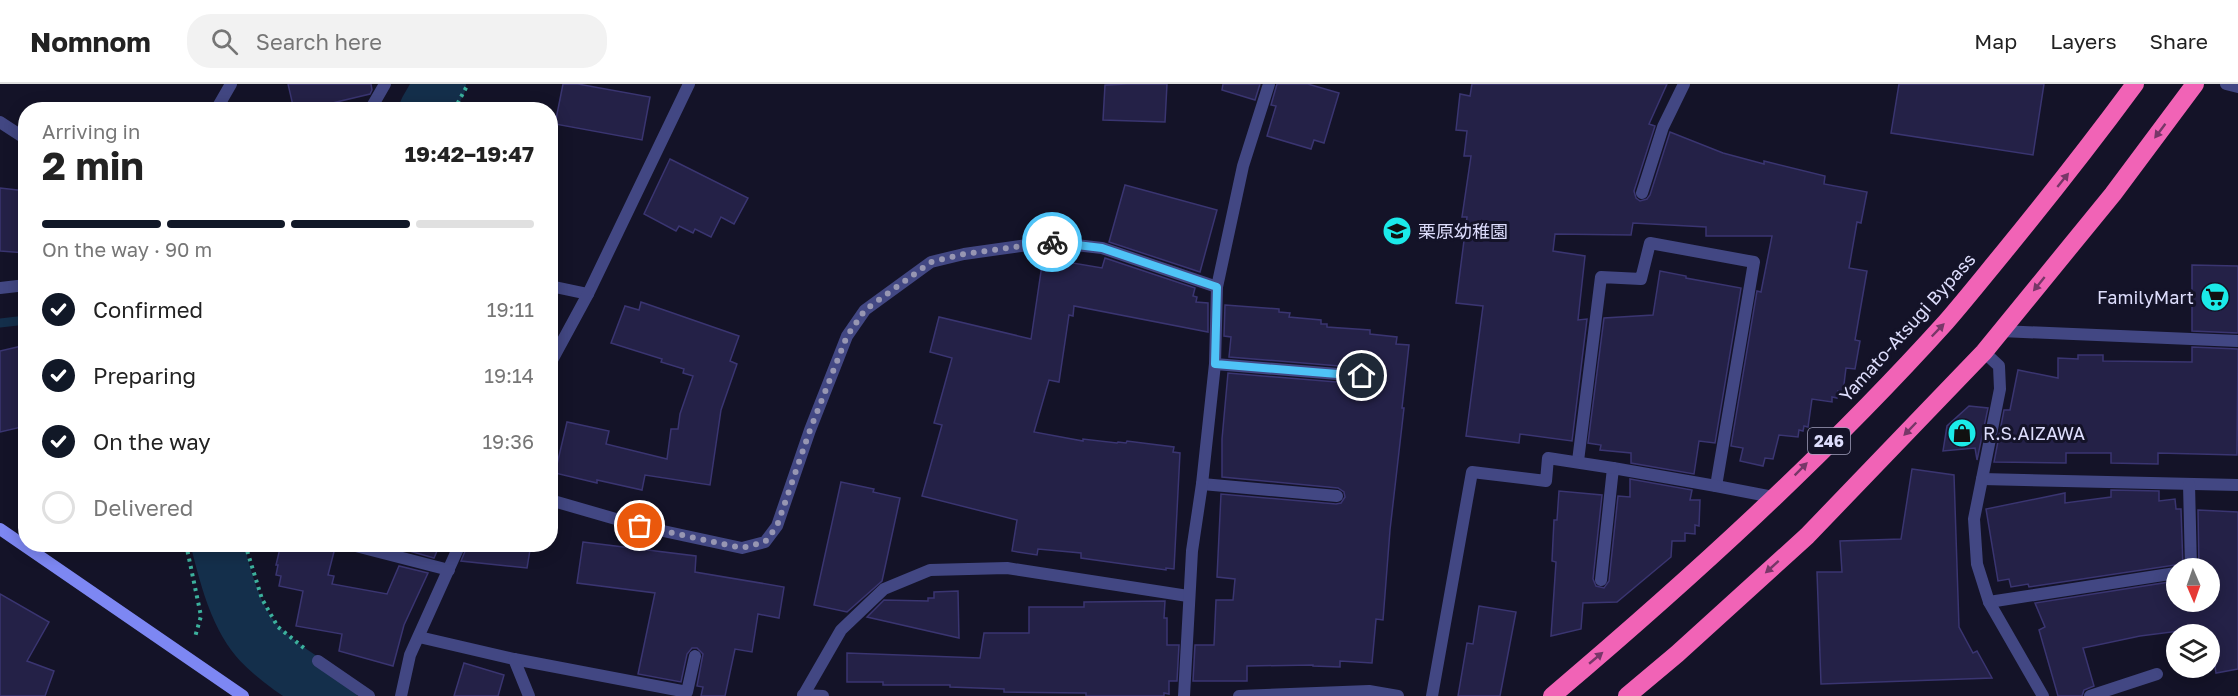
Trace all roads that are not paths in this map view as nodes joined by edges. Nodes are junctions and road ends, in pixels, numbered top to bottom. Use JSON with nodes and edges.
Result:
{"nodes":[{"id":1,"x":231,"y":84,"type":"edge"},
{"id":2,"x":385,"y":84,"type":"edge"},
{"id":3,"x":688,"y":84,"type":"edge"},
{"id":4,"x":1269,"y":84,"type":"edge"},
{"id":5,"x":1684,"y":84,"type":"edge"},
{"id":6,"x":2135,"y":84,"type":"edge"},
{"id":7,"x":2196,"y":84,"type":"edge"},
{"id":8,"x":2226,"y":84,"type":"edge"},
{"id":9,"x":2238,"y":87,"type":"edge"},
{"id":10,"x":221,"y":102,"type":"edge"},
{"id":11,"x":375,"y":102,"type":"edge"},
{"id":12,"x":0,"y":122,"type":"edge"},
{"id":13,"x":18,"y":134,"type":"edge"},
{"id":14,"x":1642,"y":193,"type":"dead end"},
{"id":15,"x":18,"y":286,"type":"edge"},
{"id":16,"x":1217,"y":287,"type":"junction"},
{"id":17,"x":0,"y":288,"type":"edge"},
{"id":18,"x":558,"y":288,"type":"edge"},
{"id":19,"x":588,"y":294,"type":"junction"},
{"id":20,"x":2001,"y":331,"type":"junction"},
{"id":21,"x":2238,"y":341,"type":"edge"},
{"id":22,"x":558,"y":349,"type":"edge"},
{"id":23,"x":1984,"y":352,"type":"junction"},
{"id":24,"x":1215,"y":364,"type":"junction"},
{"id":25,"x":1362,"y":376,"type":"dead end"},
{"id":26,"x":1578,"y":461,"type":"junction"},
{"id":27,"x":1613,"y":468,"type":"junction"},
{"id":28,"x":1982,"y":479,"type":"junction"},
{"id":29,"x":2189,"y":483,"type":"junction"},
{"id":30,"x":1202,"y":484,"type":"junction"},
{"id":31,"x":2238,"y":485,"type":"edge"},
{"id":32,"x":1716,"y":486,"type":"junction"},
{"id":33,"x":1337,"y":496,"type":"dead end"},
{"id":34,"x":1773,"y":497,"type":"junction"},
{"id":35,"x":558,"y":502,"type":"edge"},
{"id":36,"x":0,"y":529,"type":"edge"},
{"id":37,"x":18,"y":541,"type":"edge"},
{"id":38,"x":33,"y":552,"type":"edge"},
{"id":39,"x":379,"y":552,"type":"edge"},
{"id":40,"x":457,"y":552,"type":"edge"},
{"id":41,"x":2191,"y":558,"type":"edge"},
{"id":42,"x":449,"y":570,"type":"junction"},
{"id":43,"x":2166,"y":575,"type":"edge"},
{"id":44,"x":1601,"y":580,"type":"dead end"},
{"id":45,"x":1188,"y":596,"type":"junction"},
{"id":46,"x":1989,"y":602,"type":"junction"},
{"id":47,"x":419,"y":637,"type":"junction"},
{"id":48,"x":695,"y":656,"type":"dead end"},
{"id":49,"x":514,"y":658,"type":"junction"},
{"id":50,"x":318,"y":661,"type":"road end"},
{"id":51,"x":2157,"y":674,"type":"dead end"},
{"id":52,"x":803,"y":695,"type":"edge"},
{"id":53,"x":243,"y":696,"type":"edge"},
{"id":54,"x":369,"y":696,"type":"edge"},
{"id":55,"x":401,"y":696,"type":"edge"},
{"id":56,"x":529,"y":696,"type":"edge"},
{"id":57,"x":823,"y":696,"type":"edge"},
{"id":58,"x":1184,"y":696,"type":"edge"},
{"id":59,"x":1239,"y":696,"type":"edge"},
{"id":60,"x":1398,"y":696,"type":"edge"},
{"id":61,"x":1432,"y":696,"type":"edge"},
{"id":62,"x":1552,"y":696,"type":"edge"},
{"id":63,"x":1627,"y":696,"type":"edge"},
{"id":64,"x":2043,"y":696,"type":"edge"},
{"id":65,"x":2090,"y":696,"type":"edge"}],
"edges":[{"from":1,"to":10,"type":"street"},
{"from":2,"to":11,"type":"street"},
{"from":3,"to":19,"type":"street"},
{"from":4,"to":16,"type":"street"},
{"from":5,"to":14,"type":"street"},
{"from":34,"to":6,"type":"highway","name":"Yamato-Atsugi Bypass","number":"246","one_way":true},
{"from":7,"to":20,"type":"highway","number":"246","one_way":true},
{"from":8,"to":9,"type":"street"},
{"from":12,"to":13,"type":"street"},
{"from":15,"to":17,"type":"street"},
{"from":16,"to":24,"type":"street"},
{"from":16,"to":35,"type":"street"},
{"from":18,"to":19,"type":"street"},
{"from":19,"to":22,"type":"street"},
{"from":20,"to":21,"type":"street"},
{"from":20,"to":23,"type":"highway","number":"246"},
{"from":23,"to":28,"type":"street"},
{"from":23,"to":63,"type":"highway","number":"246","one_way":true},
{"from":24,"to":25,"type":"street"},
{"from":24,"to":30,"type":"street"},
{"from":26,"to":27,"type":"street"},
{"from":26,"to":32,"type":"street"},
{"from":26,"to":61,"type":"street"},
{"from":27,"to":32,"type":"street"},
{"from":27,"to":44,"type":"street"},
{"from":28,"to":29,"type":"street"},
{"from":28,"to":46,"type":"street"},
{"from":29,"to":31,"type":"street"},
{"from":29,"to":41,"type":"street"},
{"from":30,"to":33,"type":"street"},
{"from":30,"to":45,"type":"street"},
{"from":32,"to":34,"type":"street"},
{"from":62,"to":34,"type":"highway","name":"Yamato-Atsugi Bypass","number":"246","one_way":true},
{"from":36,"to":37,"type":"street"},
{"from":38,"to":53,"type":"street"},
{"from":39,"to":42,"type":"street"},
{"from":40,"to":42,"type":"street"},
{"from":42,"to":47,"type":"street"},
{"from":43,"to":46,"type":"street"},
{"from":45,"to":52,"type":"street"},
{"from":45,"to":58,"type":"street"},
{"from":46,"to":64,"type":"street"},
{"from":47,"to":49,"type":"street"},
{"from":47,"to":55,"type":"street"},
{"from":48,"to":49,"type":"street"},
{"from":49,"to":56,"type":"street"},
{"from":50,"to":54,"type":"street"},
{"from":51,"to":65,"type":"street"},
{"from":52,"to":57,"type":"street"},
{"from":59,"to":60,"type":"street"}]}
